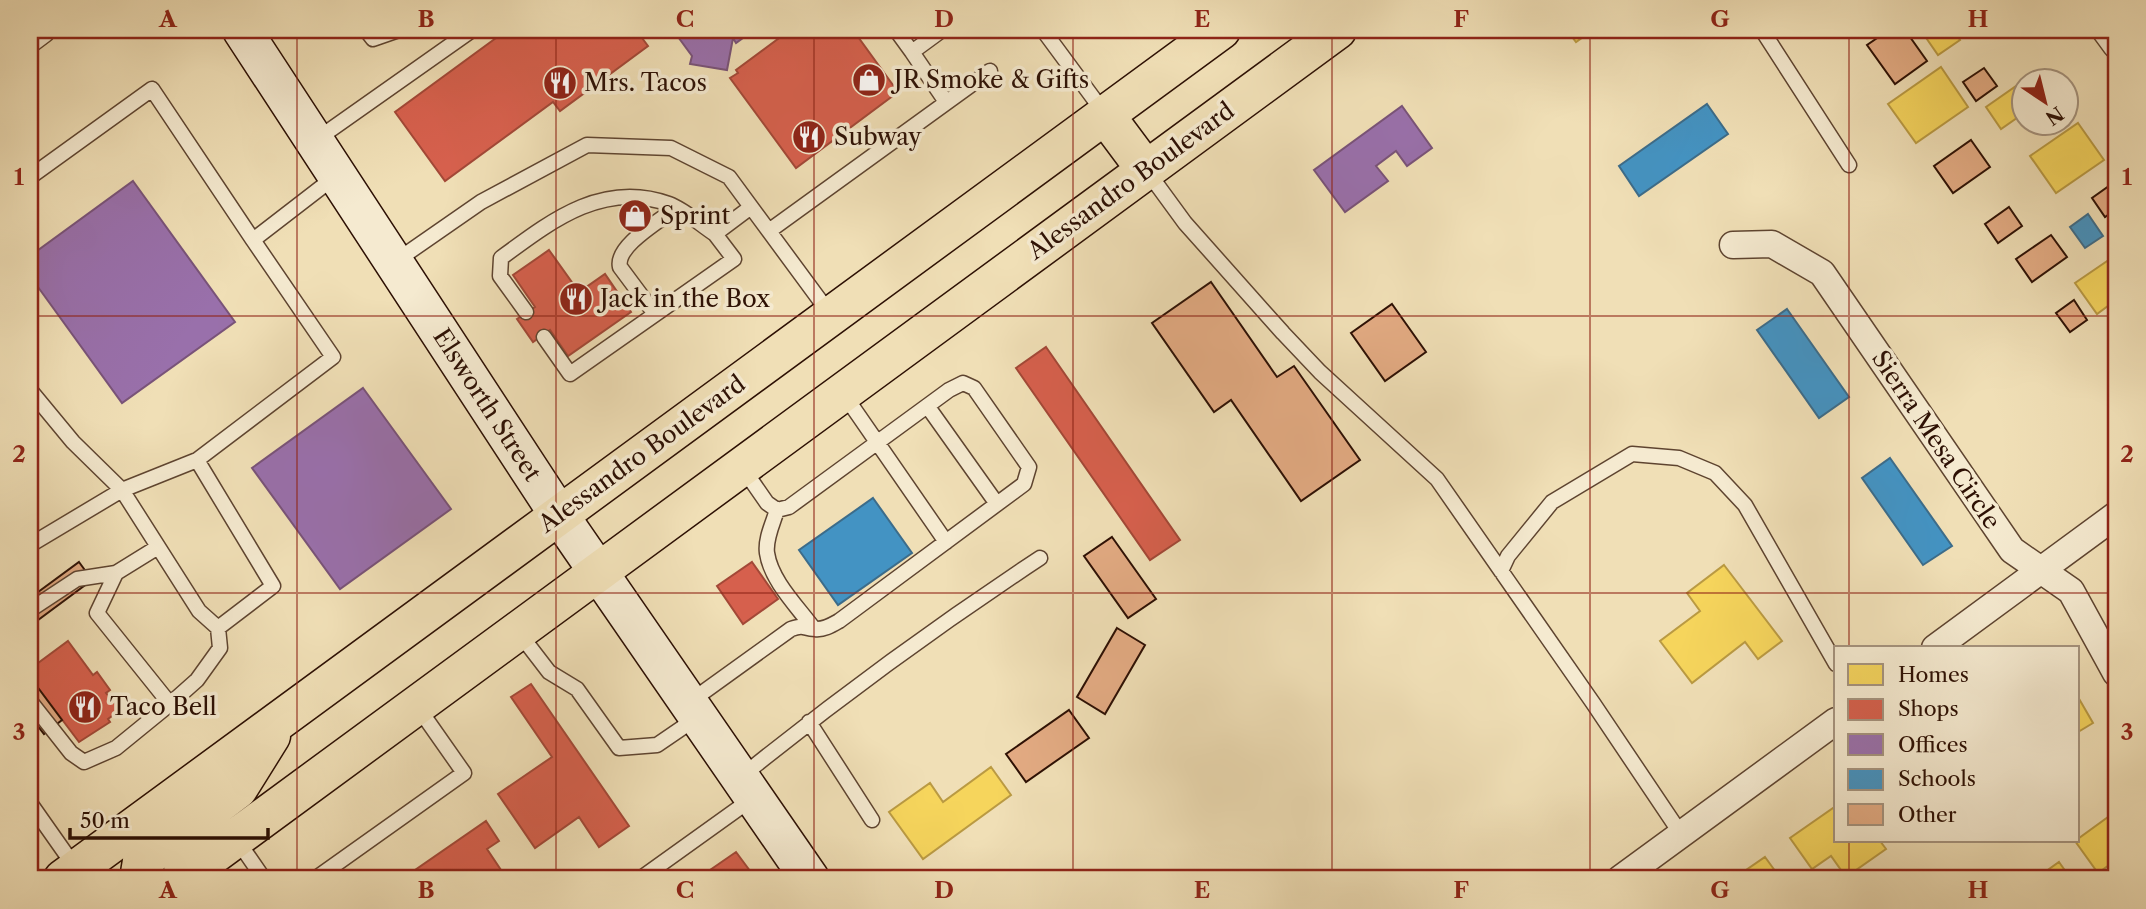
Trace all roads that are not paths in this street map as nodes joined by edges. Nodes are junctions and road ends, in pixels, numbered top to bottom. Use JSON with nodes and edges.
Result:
{"nodes":[{"id":1,"x":42,"y":30,"type":"edge"},
{"id":2,"x":242,"y":30,"type":"edge"},
{"id":3,"x":366,"y":30,"type":"edge"},
{"id":4,"x":400,"y":30,"type":"edge"},
{"id":5,"x":472,"y":30,"type":"edge"},
{"id":6,"x":895,"y":30,"type":"edge"},
{"id":7,"x":942,"y":30,"type":"edge"},
{"id":8,"x":1043,"y":30,"type":"edge"},
{"id":9,"x":1221,"y":30,"type":"edge"},
{"id":10,"x":1337,"y":30,"type":"edge"},
{"id":11,"x":1762,"y":30,"type":"edge"},
{"id":12,"x":2105,"y":30,"type":"edge"},
{"id":13,"x":30,"y":39,"type":"edge"},
{"id":14,"x":2116,"y":45,"type":"edge"},
{"id":15,"x":912,"y":52,"type":"junction"},
{"id":16,"x":990,"y":71,"type":"dead end"},
{"id":17,"x":946,"y":103,"type":"junction"},
{"id":18,"x":1105,"y":115,"type":"junction"},
{"id":19,"x":315,"y":141,"type":"junction"},
{"id":20,"x":1849,"y":165,"type":"dead end"},
{"id":21,"x":1146,"y":170,"type":"junction"},
{"id":22,"x":337,"y":175,"type":"junction"},
{"id":23,"x":30,"y":177,"type":"edge"},
{"id":24,"x":751,"y":207,"type":"junction"},
{"id":25,"x":676,"y":208,"type":"junction"},
{"id":26,"x":769,"y":232,"type":"junction"},
{"id":27,"x":715,"y":234,"type":"junction"},
{"id":28,"x":253,"y":240,"type":"junction"},
{"id":29,"x":1733,"y":245,"type":"dead end"},
{"id":30,"x":394,"y":262,"type":"junction"},
{"id":31,"x":526,"y":312,"type":"dead end"},
{"id":32,"x":655,"y":314,"type":"junction"},
{"id":33,"x":831,"y":315,"type":"junction"},
{"id":34,"x":544,"y":337,"type":"dead end"},
{"id":35,"x":30,"y":390,"type":"edge"},
{"id":36,"x":843,"y":392,"type":"junction"},
{"id":37,"x":928,"y":407,"type":"junction"},
{"id":38,"x":878,"y":444,"type":"junction"},
{"id":39,"x":197,"y":460,"type":"junction"},
{"id":40,"x":741,"y":466,"type":"junction"},
{"id":41,"x":121,"y":490,"type":"junction"},
{"id":42,"x":997,"y":504,"type":"junction"},
{"id":43,"x":777,"y":510,"type":"junction"},
{"id":44,"x":559,"y":515,"type":"junction"},
{"id":45,"x":2116,"y":515,"type":"edge"},
{"id":46,"x":946,"y":542,"type":"junction"},
{"id":47,"x":30,"y":545,"type":"edge"},
{"id":48,"x":158,"y":547,"type":"junction"},
{"id":49,"x":1040,"y":558,"type":"dead end"},
{"id":50,"x":2041,"y":570,"type":"junction"},
{"id":51,"x":1501,"y":571,"type":"junction"},
{"id":52,"x":598,"y":572,"type":"junction"},
{"id":53,"x":116,"y":573,"type":"junction"},
{"id":54,"x":30,"y":610,"type":"edge"},
{"id":55,"x":218,"y":628,"type":"junction"},
{"id":56,"x":814,"y":630,"type":"junction"},
{"id":57,"x":519,"y":632,"type":"junction"},
{"id":58,"x":1938,"y":646,"type":"edge"},
{"id":59,"x":1834,"y":661,"type":"edge"},
{"id":60,"x":2116,"y":673,"type":"edge"},
{"id":61,"x":30,"y":701,"type":"edge"},
{"id":62,"x":170,"y":704,"type":"junction"},
{"id":63,"x":417,"y":706,"type":"junction"},
{"id":64,"x":693,"y":710,"type":"junction"},
{"id":65,"x":282,"y":719,"type":"junction"},
{"id":66,"x":808,"y":722,"type":"junction"},
{"id":67,"x":1834,"y":722,"type":"edge"},
{"id":68,"x":747,"y":788,"type":"junction"},
{"id":69,"x":30,"y":803,"type":"edge"},
{"id":70,"x":872,"y":820,"type":"dead end"},
{"id":71,"x":1681,"y":834,"type":"junction"},
{"id":72,"x":236,"y":839,"type":"junction"},
{"id":73,"x":72,"y":876,"type":"edge"},
{"id":74,"x":807,"y":878,"type":"edge"},
{"id":75,"x":139,"y":879,"type":"edge"},
{"id":76,"x":180,"y":879,"type":"edge"},
{"id":77,"x":264,"y":879,"type":"edge"},
{"id":78,"x":315,"y":879,"type":"edge"},
{"id":79,"x":640,"y":879,"type":"edge"},
{"id":80,"x":1620,"y":879,"type":"edge"}],
"edges":[{"from":1,"to":13,"type":"street"},
{"from":2,"to":19,"type":"street","name":"Elsworth Street"},
{"from":3,"to":4,"type":"lane"},
{"from":5,"to":19,"type":"lane"},
{"from":6,"to":15,"type":"lane"},
{"from":7,"to":15,"type":"lane"},
{"from":8,"to":18,"type":"lane"},
{"from":9,"to":18,"type":"main road","name":"Alessandro Boulevard"},
{"from":10,"to":21,"type":"main road","name":"Alessandro Boulevard"},
{"from":11,"to":20,"type":"lane"},
{"from":12,"to":14,"type":"street"},
{"from":15,"to":17,"type":"lane"},
{"from":16,"to":17,"type":"lane"},
{"from":17,"to":26,"type":"lane"},
{"from":18,"to":21,"type":"main road"},
{"from":18,"to":33,"type":"main road","name":"Alessandro Boulevard"},
{"from":19,"to":22,"type":"street","name":"Elsworth Street"},
{"from":21,"to":36,"type":"main road","name":"Alessandro Boulevard"},
{"from":21,"to":51,"type":"lane"},
{"from":22,"to":28,"type":"lane"},
{"from":22,"to":30,"type":"street","name":"Elsworth Street"},
{"from":23,"to":28,"type":"lane"},
{"from":24,"to":26,"type":"lane"},
{"from":24,"to":27,"type":"lane"},
{"from":24,"to":30,"type":"lane"},
{"from":25,"to":27,"type":"lane"},
{"from":25,"to":31,"type":"lane"},
{"from":25,"to":32,"type":"lane"},
{"from":26,"to":33,"type":"lane"},
{"from":27,"to":32,"type":"lane"},
{"from":28,"to":39,"type":"lane"},
{"from":29,"to":50,"type":"street","name":"Sierra Mesa Circle"},
{"from":30,"to":44,"type":"street","name":"Elsworth Street"},
{"from":32,"to":34,"type":"lane"},
{"from":33,"to":44,"type":"main road","name":"Alessandro Boulevard"},
{"from":35,"to":41,"type":"lane"},
{"from":36,"to":38,"type":"lane"},
{"from":36,"to":40,"type":"main road","name":"Alessandro Boulevard"},
{"from":37,"to":38,"type":"lane"},
{"from":37,"to":42,"type":"lane"},
{"from":37,"to":42,"type":"lane"},
{"from":38,"to":43,"type":"lane"},
{"from":38,"to":46,"type":"lane"},
{"from":39,"to":41,"type":"lane"},
{"from":39,"to":55,"type":"lane"},
{"from":40,"to":43,"type":"lane"},
{"from":40,"to":52,"type":"main road","name":"Alessandro Boulevard"},
{"from":41,"to":47,"type":"lane"},
{"from":41,"to":48,"type":"lane"},
{"from":42,"to":46,"type":"lane"},
{"from":43,"to":56,"type":"lane"},
{"from":44,"to":52,"type":"street","name":"Elsworth Street"},
{"from":44,"to":65,"type":"main road","name":"Alessandro Boulevard"},
{"from":45,"to":50,"type":"street"},
{"from":46,"to":56,"type":"lane"},
{"from":48,"to":53,"type":"lane"},
{"from":48,"to":55,"type":"lane"},
{"from":49,"to":66,"type":"lane"},
{"from":50,"to":58,"type":"street"},
{"from":50,"to":60,"type":"street","name":"Sierra Mesa Circle"},
{"from":51,"to":59,"type":"lane"},
{"from":51,"to":71,"type":"lane"},
{"from":52,"to":57,"type":"main road","name":"Alessandro Boulevard"},
{"from":52,"to":64,"type":"street","name":"Elsworth Street"},
{"from":53,"to":54,"type":"lane"},
{"from":53,"to":62,"type":"lane"},
{"from":55,"to":62,"type":"lane"},
{"from":56,"to":64,"type":"lane"},
{"from":57,"to":63,"type":"main road","name":"Alessandro Boulevard"},
{"from":57,"to":64,"type":"lane"},
{"from":61,"to":62,"type":"lane"},
{"from":63,"to":72,"type":"main road","name":"Alessandro Boulevard"},
{"from":63,"to":78,"type":"lane"},
{"from":64,"to":68,"type":"street","name":"Elsworth Street"},
{"from":65,"to":73,"type":"main road","name":"Alessandro Boulevard"},
{"from":65,"to":75,"type":"main road"},
{"from":66,"to":68,"type":"lane"},
{"from":66,"to":70,"type":"lane"},
{"from":67,"to":71,"type":"street"},
{"from":68,"to":74,"type":"street","name":"Elsworth Street"},
{"from":68,"to":79,"type":"lane"},
{"from":69,"to":73,"type":"lane"},
{"from":71,"to":80,"type":"street"},
{"from":72,"to":76,"type":"main road","name":"Alessandro Boulevard"},
{"from":72,"to":77,"type":"lane"}]}
